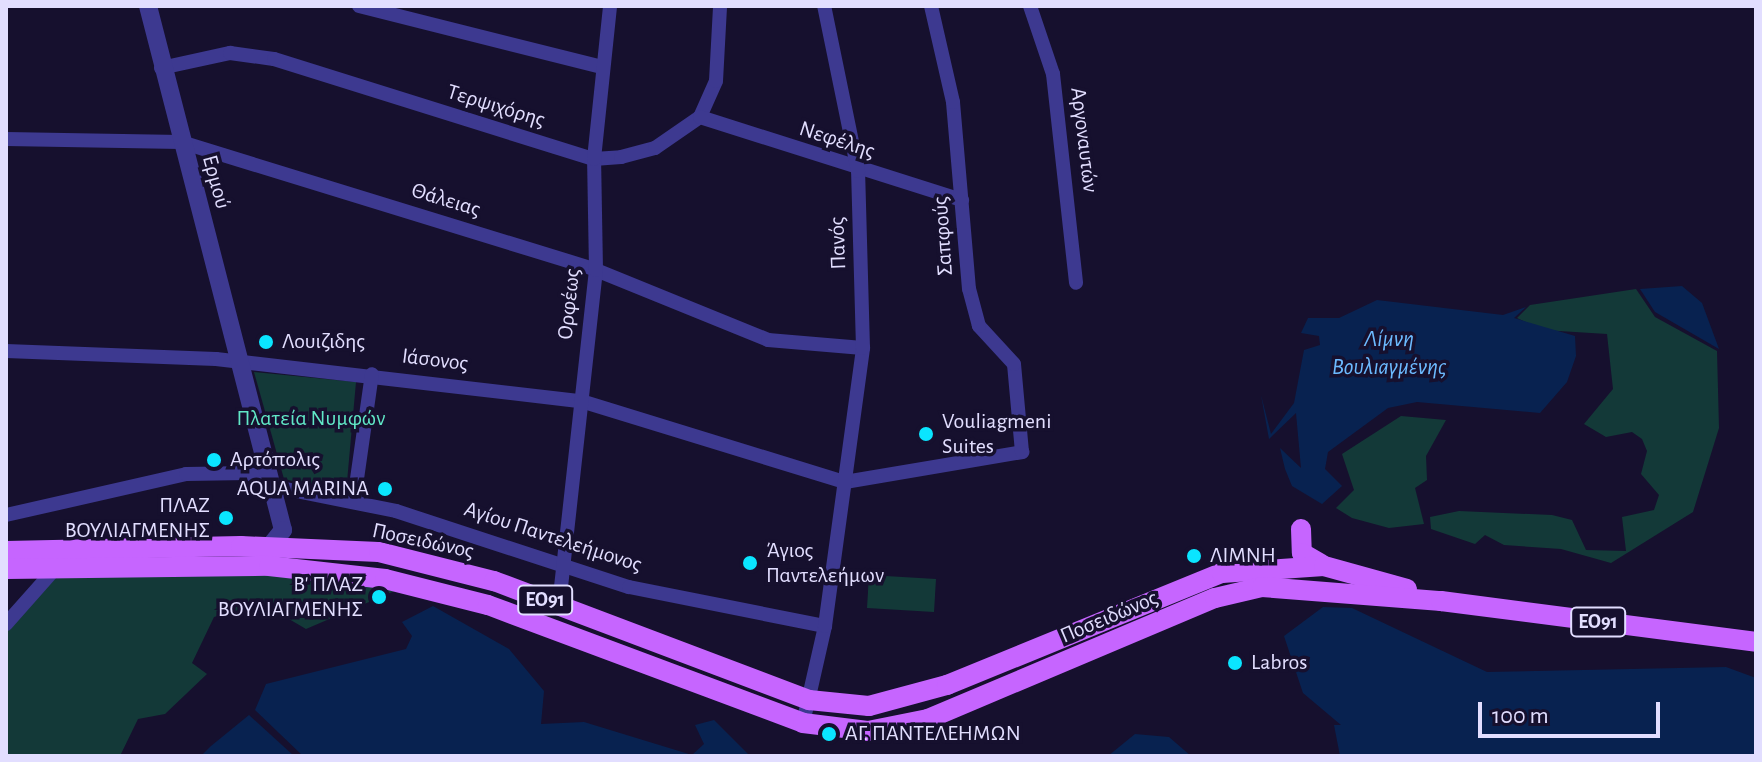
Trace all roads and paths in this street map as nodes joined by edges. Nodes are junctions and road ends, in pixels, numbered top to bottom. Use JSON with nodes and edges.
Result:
{"nodes":[{"id":1,"x":148,"y":6,"type":"edge"},
{"id":2,"x":359,"y":6,"type":"edge"},
{"id":3,"x":610,"y":6,"type":"edge"},
{"id":4,"x":720,"y":6,"type":"edge"},
{"id":5,"x":824,"y":6,"type":"edge"},
{"id":6,"x":931,"y":6,"type":"edge"},
{"id":7,"x":1030,"y":6,"type":"edge"},
{"id":8,"x":602,"y":67,"type":"junction"},
{"id":9,"x":161,"y":68,"type":"junction"},
{"id":10,"x":700,"y":117,"type":"junction"},
{"id":11,"x":6,"y":139,"type":"edge"},
{"id":12,"x":181,"y":142,"type":"junction"},
{"id":13,"x":594,"y":159,"type":"junction"},
{"id":14,"x":858,"y":171,"type":"junction"},
{"id":15,"x":962,"y":200,"type":"junction"},
{"id":16,"x":596,"y":270,"type":"junction"},
{"id":17,"x":1076,"y":283,"type":"dead end"},
{"id":18,"x":863,"y":348,"type":"junction"},
{"id":19,"x":6,"y":351,"type":"edge"},
{"id":20,"x":241,"y":366,"type":"junction"},
{"id":21,"x":372,"y":374,"type":"junction"},
{"id":22,"x":581,"y":401,"type":"junction"},
{"id":23,"x":267,"y":477,"type":"junction"},
{"id":24,"x":845,"y":482,"type":"junction"},
{"id":25,"x":354,"y":500,"type":"junction"},
{"id":26,"x":6,"y":515,"type":"edge"},
{"id":27,"x":1301,"y":529,"type":"dead end"},
{"id":28,"x":6,"y":551,"type":"edge"},
{"id":29,"x":269,"y":556,"type":"junction"},
{"id":30,"x":563,"y":566,"type":"junction"},
{"id":31,"x":1264,"y":566,"type":"junction"},
{"id":32,"x":1324,"y":566,"type":"junction"},
{"id":33,"x":6,"y":569,"type":"edge"},
{"id":34,"x":54,"y":570,"type":"junction"},
{"id":35,"x":1262,"y":587,"type":"junction"},
{"id":36,"x":1441,"y":601,"type":"junction"},
{"id":37,"x":559,"y":605,"type":"junction"},
{"id":38,"x":6,"y":624,"type":"edge"},
{"id":39,"x":825,"y":626,"type":"junction"},
{"id":40,"x":1756,"y":642,"type":"edge"},
{"id":41,"x":809,"y":700,"type":"junction"},
{"id":42,"x":803,"y":723,"type":"junction"}],
"edges":[{"from":1,"to":9,"type":"street","name":"Ερμού"},
{"from":2,"to":8,"type":"street"},
{"from":3,"to":8,"type":"street","name":"Ορφέως"},
{"from":4,"to":10,"type":"street"},
{"from":5,"to":14,"type":"street","name":"Πανός"},
{"from":6,"to":15,"type":"street","name":"Σαπφούς"},
{"from":7,"to":17,"type":"street","name":"Αργοναυτών"},
{"from":8,"to":13,"type":"street","name":"Ορφέως"},
{"from":9,"to":12,"type":"street","name":"Ερμού"},
{"from":9,"to":13,"type":"street","name":"Τερψιχόρης"},
{"from":10,"to":13,"type":"street","name":"Τερψιχόρης"},
{"from":10,"to":14,"type":"street","name":"Νεφέλης"},
{"from":11,"to":12,"type":"street","name":"Θάλειας"},
{"from":12,"to":16,"type":"street","name":"Θάλειας"},
{"from":12,"to":20,"type":"street","name":"Ερμού"},
{"from":13,"to":16,"type":"street","name":"Ορφέως"},
{"from":14,"to":15,"type":"street","name":"Νεφέλης"},
{"from":14,"to":18,"type":"street","name":"Πανός"},
{"from":15,"to":24,"type":"street","name":"Σαπφούς"},
{"from":16,"to":18,"type":"street","name":"Θάλειας"},
{"from":16,"to":22,"type":"street","name":"Ορφέως"},
{"from":18,"to":24,"type":"street","name":"Πανός"},
{"from":19,"to":20,"type":"street","name":"Ιάσονος"},
{"from":20,"to":21,"type":"street","name":"Ιάσονος"},
{"from":20,"to":23,"type":"street","name":"Ερμού"},
{"from":21,"to":22,"type":"street","name":"Ιάσονος"},
{"from":21,"to":25,"type":"street"},
{"from":22,"to":24,"type":"street","name":"Ιάσονος"},
{"from":22,"to":30,"type":"street","name":"Ορφέως"},
{"from":23,"to":25,"type":"street","name":"Αγίου Παντελεήμονος"},
{"from":23,"to":26,"type":"street","name":"Αγίου Παντελεήμονος"},
{"from":23,"to":29,"type":"street","name":"Ερμού"},
{"from":24,"to":39,"type":"street"},
{"from":25,"to":30,"type":"street","name":"Αγίου Παντελεήμονος"},
{"from":27,"to":32,"type":"main road"},
{"from":28,"to":29,"type":"main road","name":"Ποσειδώνος","number":"ΕΟ91"},
{"from":29,"to":34,"type":"main road","name":"Ποσειδώνος","number":"ΕΟ91"},
{"from":29,"to":37,"type":"main road","name":"Ποσειδώνος","number":"ΕΟ91"},
{"from":29,"to":42,"type":"main road","name":"Ποσειδώνος","number":"ΕΟ91"},
{"from":30,"to":37,"type":"street","name":"Ορφέως"},
{"from":30,"to":39,"type":"street","name":"Αγίου Παντελεήμονος"},
{"from":31,"to":32,"type":"main road","name":"Ποσειδώνος","number":"ΕΟ91"},
{"from":31,"to":35,"type":"main road"},
{"from":31,"to":41,"type":"main road","name":"Ποσειδώνος","number":"ΕΟ91"},
{"from":32,"to":36,"type":"main road","name":"Ποσειδώνος","number":"ΕΟ91"},
{"from":33,"to":34,"type":"main road","name":"Ποσειδώνος","number":"ΕΟ91"},
{"from":34,"to":38,"type":"street"},
{"from":35,"to":36,"type":"main road","name":"Ποσειδώνος","number":"ΕΟ91"},
{"from":35,"to":42,"type":"main road","name":"Ποσειδώνος","number":"ΕΟ91"},
{"from":36,"to":40,"type":"main road","name":"Ποσειδώνος","number":"ΕΟ91"},
{"from":37,"to":41,"type":"main road","name":"Ποσειδώνος","number":"ΕΟ91"},
{"from":39,"to":41,"type":"street"},
{"from":41,"to":42,"type":"street"}]}
